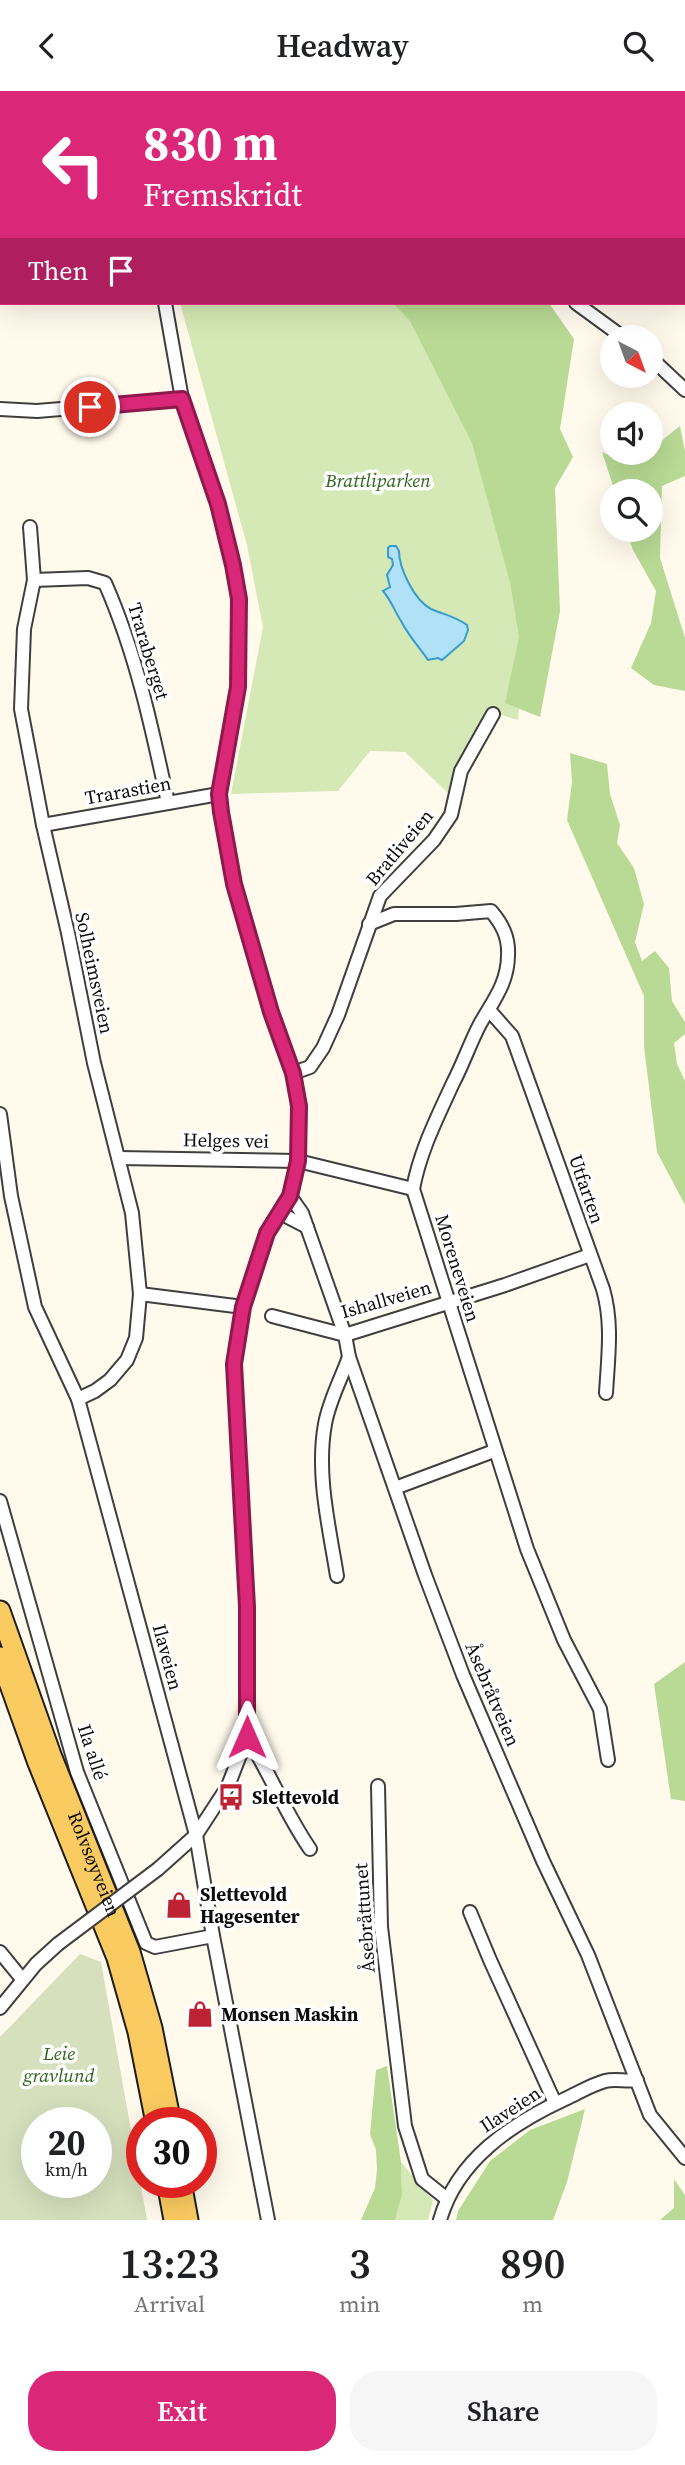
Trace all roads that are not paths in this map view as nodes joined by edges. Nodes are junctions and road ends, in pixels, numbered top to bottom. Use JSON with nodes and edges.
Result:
{"nodes":[{"id":1,"x":165,"y":305,"type":"edge"},
{"id":2,"x":579,"y":305,"type":"edge"},
{"id":3,"x":606,"y":325,"type":"edge"},
{"id":4,"x":663,"y":369,"type":"edge"},
{"id":5,"x":685,"y":390,"type":"edge"},
{"id":6,"x":182,"y":399,"type":"junction"},
{"id":7,"x":0,"y":409,"type":"edge"},
{"id":8,"x":30,"y":527,"type":"dead end"},
{"id":9,"x":34,"y":580,"type":"junction"},
{"id":10,"x":493,"y":714,"type":"dead end"},
{"id":11,"x":219,"y":794,"type":"junction"},
{"id":12,"x":168,"y":803,"type":"junction"},
{"id":13,"x":43,"y":825,"type":"junction"},
{"id":14,"x":369,"y":924,"type":"junction"},
{"id":15,"x":489,"y":1010,"type":"junction"},
{"id":16,"x":293,"y":1073,"type":"junction"},
{"id":17,"x":0,"y":1114,"type":"edge"},
{"id":18,"x":119,"y":1158,"type":"junction"},
{"id":19,"x":298,"y":1161,"type":"junction"},
{"id":20,"x":413,"y":1189,"type":"junction"},
{"id":21,"x":290,"y":1196,"type":"junction"},
{"id":22,"x":280,"y":1213,"type":"junction"},
{"id":23,"x":307,"y":1227,"type":"junction"},
{"id":24,"x":590,"y":1255,"type":"junction"},
{"id":25,"x":140,"y":1294,"type":"junction"},
{"id":26,"x":448,"y":1301,"type":"junction"},
{"id":27,"x":243,"y":1307,"type":"junction"},
{"id":28,"x":272,"y":1315,"type":"dead end"},
{"id":29,"x":345,"y":1335,"type":"junction"},
{"id":30,"x":349,"y":1357,"type":"junction"},
{"id":31,"x":606,"y":1393,"type":"dead end"},
{"id":32,"x":78,"y":1399,"type":"junction"},
{"id":33,"x":494,"y":1451,"type":"junction"},
{"id":34,"x":395,"y":1488,"type":"junction"},
{"id":35,"x":0,"y":1501,"type":"edge"},
{"id":36,"x":337,"y":1576,"type":"dead end"},
{"id":37,"x":0,"y":1611,"type":"edge"},
{"id":38,"x":0,"y":1657,"type":"edge"},
{"id":39,"x":247,"y":1737,"type":"junction"},
{"id":40,"x":608,"y":1760,"type":"dead end"},
{"id":41,"x":379,"y":1786,"type":"dead end"},
{"id":42,"x":196,"y":1835,"type":"junction"},
{"id":43,"x":310,"y":1849,"type":"dead end"},
{"id":44,"x":470,"y":1912,"type":"dead end"},
{"id":45,"x":213,"y":1936,"type":"junction"},
{"id":46,"x":0,"y":1952,"type":"edge"},
{"id":47,"x":22,"y":1979,"type":"junction"},
{"id":48,"x":0,"y":2008,"type":"edge"},
{"id":49,"x":637,"y":2080,"type":"junction"},
{"id":50,"x":555,"y":2103,"type":"junction"},
{"id":51,"x":153,"y":2107,"type":"edge"},
{"id":52,"x":168,"y":2107,"type":"edge"},
{"id":53,"x":685,"y":2158,"type":"edge"},
{"id":54,"x":170,"y":2198,"type":"edge"},
{"id":55,"x":184,"y":2198,"type":"edge"},
{"id":56,"x":447,"y":2199,"type":"junction"},
{"id":57,"x":174,"y":2220,"type":"edge"},
{"id":58,"x":188,"y":2220,"type":"edge"},
{"id":59,"x":268,"y":2220,"type":"edge"},
{"id":60,"x":440,"y":2220,"type":"edge"}],
"edges":[{"from":1,"to":6,"type":"street"},
{"from":2,"to":3,"type":"street"},
{"from":4,"to":5,"type":"street"},
{"from":6,"to":7,"type":"street"},
{"from":6,"to":11,"type":"street"},
{"from":8,"to":9,"type":"street","name":"Solheimsveien"},
{"from":9,"to":12,"type":"street","name":"Traraberget"},
{"from":9,"to":13,"type":"street","name":"Solheimsveien"},
{"from":10,"to":14,"type":"street","name":"Bratliveien"},
{"from":11,"to":12,"type":"street","name":"Trarastien"},
{"from":11,"to":16,"type":"street"},
{"from":12,"to":13,"type":"street","name":"Trarastien"},
{"from":13,"to":18,"type":"street","name":"Solheimsveien"},
{"from":14,"to":15,"type":"street"},
{"from":14,"to":16,"type":"street","name":"Bratliveien"},
{"from":15,"to":20,"type":"street"},
{"from":15,"to":24,"type":"street","name":"Utfarten"},
{"from":16,"to":19,"type":"street"},
{"from":17,"to":32,"type":"street","name":"Ilaveien"},
{"from":18,"to":19,"type":"street","name":"Helges vei"},
{"from":18,"to":25,"type":"street","name":"Solheimsveien"},
{"from":19,"to":20,"type":"street","name":"Helges vei"},
{"from":19,"to":21,"type":"street"},
{"from":20,"to":26,"type":"street","name":"Moreneveien"},
{"from":21,"to":22,"type":"street"},
{"from":21,"to":23,"type":"street","name":"Åsebråtveien"},
{"from":22,"to":23,"type":"street"},
{"from":22,"to":27,"type":"street"},
{"from":23,"to":29,"type":"street","name":"Åsebråtveien"},
{"from":24,"to":26,"type":"street","name":"Ishallveien"},
{"from":24,"to":31,"type":"street","name":"Utfarten"},
{"from":25,"to":27,"type":"street"},
{"from":25,"to":32,"type":"street","name":"Solheimsveien"},
{"from":26,"to":29,"type":"street","name":"Ishallveien"},
{"from":26,"to":33,"type":"street","name":"Moreneveien"},
{"from":27,"to":39,"type":"street"},
{"from":28,"to":29,"type":"street","name":"Ishallveien"},
{"from":29,"to":30,"type":"street","name":"Åsebråtveien"},
{"from":30,"to":34,"type":"street","name":"Åsebråtveien"},
{"from":30,"to":36,"type":"street"},
{"from":32,"to":42,"type":"street","name":"Ilaveien"},
{"from":33,"to":34,"type":"street"},
{"from":33,"to":40,"type":"street","name":"Moreneveien"},
{"from":34,"to":49,"type":"street","name":"Åsebråtveien"},
{"from":35,"to":45,"type":"street","name":"Ila allé"},
{"from":37,"to":52,"type":"main road","name":"Rolvsøyveien"},
{"from":38,"to":51,"type":"main road","name":"Rolvsøyveien"},
{"from":39,"to":42,"type":"street"},
{"from":39,"to":43,"type":"street"},
{"from":41,"to":56,"type":"street","name":"Åsebråttunet"},
{"from":42,"to":45,"type":"street","name":"Ilaveien"},
{"from":42,"to":47,"type":"street","bridge":true},
{"from":44,"to":50,"type":"street"},
{"from":45,"to":59,"type":"street","name":"Ilaveien"},
{"from":46,"to":47,"type":"street"},
{"from":47,"to":48,"type":"street"},
{"from":49,"to":50,"type":"street","name":"Ilaveien"},
{"from":49,"to":53,"type":"street","name":"Åsebråtveien"},
{"from":50,"to":56,"type":"street","name":"Ilaveien"},
{"from":54,"to":57,"type":"main road"},
{"from":55,"to":58,"type":"main road"},
{"from":56,"to":60,"type":"street","name":"Ilaveien"}]}
